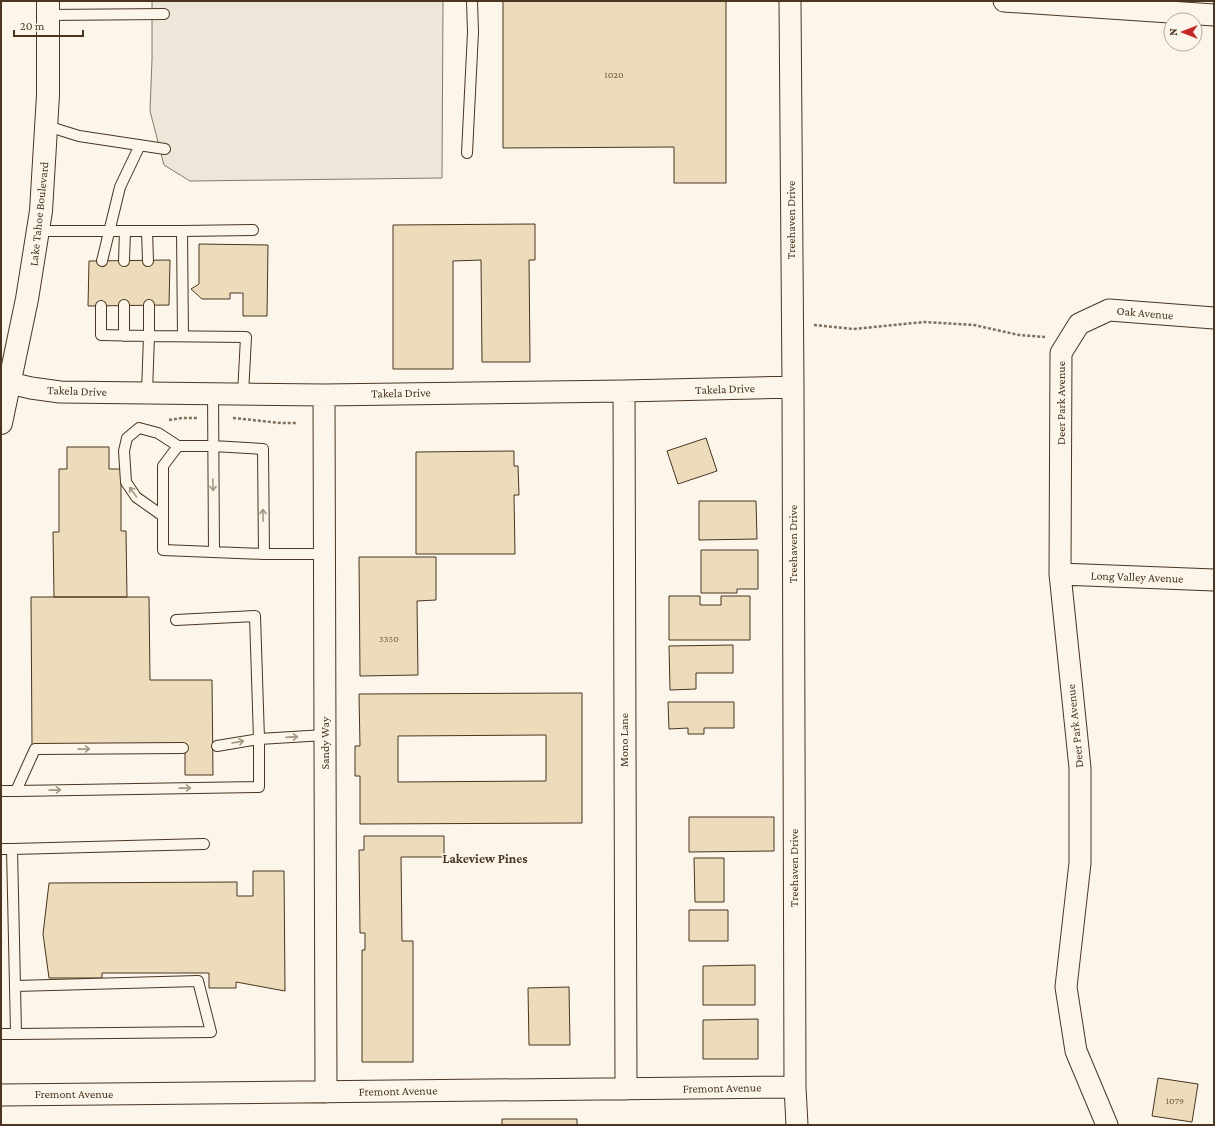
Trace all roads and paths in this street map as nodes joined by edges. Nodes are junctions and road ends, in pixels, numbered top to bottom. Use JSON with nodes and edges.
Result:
{"nodes":[{"id":1,"x":472,"y":1,"type":"edge"},
{"id":2,"x":790,"y":1,"type":"edge"},
{"id":3,"x":1004,"y":1,"type":"edge"},
{"id":4,"x":48,"y":8,"type":"edge"},
{"id":5,"x":164,"y":14,"type":"dead end"},
{"id":6,"x":1214,"y":15,"type":"edge"},
{"id":7,"x":47,"y":126,"type":"junction"},
{"id":8,"x":140,"y":145,"type":"junction"},
{"id":9,"x":165,"y":149,"type":"dead end"},
{"id":10,"x":467,"y":153,"type":"dead end"},
{"id":11,"x":110,"y":230,"type":"junction"},
{"id":12,"x":253,"y":230,"type":"dead end"},
{"id":13,"x":38,"y":231,"type":"junction"},
{"id":14,"x":125,"y":231,"type":"junction"},
{"id":15,"x":147,"y":231,"type":"junction"},
{"id":16,"x":182,"y":231,"type":"junction"},
{"id":17,"x":102,"y":261,"type":"dead end"},
{"id":18,"x":124,"y":261,"type":"dead end"},
{"id":19,"x":148,"y":261,"type":"dead end"},
{"id":20,"x":124,"y":305,"type":"dead end"},
{"id":21,"x":149,"y":305,"type":"dead end"},
{"id":22,"x":100,"y":306,"type":"dead end"},
{"id":23,"x":1214,"y":318,"type":"edge"},
{"id":24,"x":792,"y":322,"type":"junction"},
{"id":25,"x":1074,"y":332,"type":"junction"},
{"id":26,"x":124,"y":336,"type":"junction"},
{"id":27,"x":149,"y":336,"type":"junction"},
{"id":28,"x":183,"y":336,"type":"junction"},
{"id":29,"x":5,"y":381,"type":"edge"},
{"id":30,"x":793,"y":387,"type":"junction"},
{"id":31,"x":624,"y":391,"type":"junction"},
{"id":32,"x":147,"y":392,"type":"junction"},
{"id":33,"x":213,"y":393,"type":"junction"},
{"id":34,"x":243,"y":394,"type":"junction"},
{"id":35,"x":324,"y":394,"type":"junction"},
{"id":36,"x":1,"y":423,"type":"edge"},
{"id":37,"x":178,"y":446,"type":"junction"},
{"id":38,"x":213,"y":446,"type":"junction"},
{"id":39,"x":163,"y":516,"type":"junction"},
{"id":40,"x":214,"y":552,"type":"junction"},
{"id":41,"x":264,"y":554,"type":"junction"},
{"id":42,"x":324,"y":554,"type":"junction"},
{"id":43,"x":1060,"y":574,"type":"junction"},
{"id":44,"x":1214,"y":580,"type":"edge"},
{"id":45,"x":176,"y":620,"type":"dead end"},
{"id":46,"x":325,"y":735,"type":"junction"},
{"id":47,"x":260,"y":739,"type":"junction"},
{"id":48,"x":217,"y":746,"type":"dead end"},
{"id":49,"x":183,"y":748,"type":"dead end"},
{"id":50,"x":1,"y":791,"type":"edge"},
{"id":51,"x":16,"y":791,"type":"junction"},
{"id":52,"x":204,"y":844,"type":"dead end"},
{"id":53,"x":1,"y":849,"type":"edge"},
{"id":54,"x":12,"y":849,"type":"junction"},
{"id":55,"x":15,"y":986,"type":"junction"},
{"id":56,"x":1,"y":1034,"type":"edge"},
{"id":57,"x":16,"y":1034,"type":"junction"},
{"id":58,"x":795,"y":1087,"type":"junction"},
{"id":59,"x":626,"y":1089,"type":"junction"},
{"id":60,"x":326,"y":1092,"type":"junction"},
{"id":61,"x":1,"y":1094,"type":"edge"},
{"id":62,"x":797,"y":1125,"type":"edge"},
{"id":63,"x":1107,"y":1125,"type":"edge"}],
"edges":[{"from":1,"to":10,"type":"lane"},
{"from":2,"to":24,"type":"street","name":"Treehaven Drive"},
{"from":3,"to":6,"type":"street"},
{"from":4,"to":5,"type":"lane"},
{"from":4,"to":7,"type":"highway","name":"Lake Tahoe Boulevard"},
{"from":7,"to":8,"type":"lane"},
{"from":7,"to":13,"type":"highway","name":"Lake Tahoe Boulevard"},
{"from":8,"to":9,"type":"lane"},
{"from":8,"to":11,"type":"lane"},
{"from":11,"to":13,"type":"lane"},
{"from":11,"to":14,"type":"lane"},
{"from":11,"to":17,"type":"lane"},
{"from":12,"to":16,"type":"lane"},
{"from":13,"to":29,"type":"highway","name":"Lake Tahoe Boulevard"},
{"from":14,"to":15,"type":"lane"},
{"from":14,"to":18,"type":"lane"},
{"from":15,"to":16,"type":"lane"},
{"from":15,"to":19,"type":"lane"},
{"from":16,"to":28,"type":"lane"},
{"from":20,"to":26,"type":"lane"},
{"from":21,"to":27,"type":"lane"},
{"from":22,"to":26,"type":"lane"},
{"from":23,"to":25,"type":"street","name":"Oak Avenue"},
{"from":24,"to":25,"type":"path"},
{"from":24,"to":30,"type":"street","name":"Treehaven Drive"},
{"from":25,"to":43,"type":"street","name":"Deer Park Avenue"},
{"from":26,"to":27,"type":"lane"},
{"from":27,"to":28,"type":"lane"},
{"from":27,"to":32,"type":"lane"},
{"from":28,"to":34,"type":"lane"},
{"from":29,"to":32,"type":"street","name":"Takela Drive"},
{"from":29,"to":36,"type":"highway","name":"Lake Tahoe Boulevard"},
{"from":30,"to":31,"type":"street","name":"Takela Drive"},
{"from":30,"to":58,"type":"street","name":"Treehaven Drive"},
{"from":31,"to":35,"type":"street","name":"Takela Drive"},
{"from":31,"to":59,"type":"street","name":"Mono Lane"},
{"from":32,"to":33,"type":"street","name":"Takela Drive"},
{"from":33,"to":34,"type":"street","name":"Takela Drive"},
{"from":33,"to":38,"type":"lane"},
{"from":34,"to":35,"type":"street","name":"Takela Drive"},
{"from":35,"to":42,"type":"street","name":"Sandy Way"},
{"from":37,"to":38,"type":"lane"},
{"from":37,"to":39,"type":"lane"},
{"from":39,"to":37,"type":"lane","one_way":true},
{"from":38,"to":40,"type":"lane","one_way":true},
{"from":41,"to":38,"type":"lane","one_way":true},
{"from":39,"to":40,"type":"lane"},
{"from":40,"to":41,"type":"lane"},
{"from":41,"to":42,"type":"lane"},
{"from":42,"to":46,"type":"street","name":"Sandy Way"},
{"from":43,"to":44,"type":"street","name":"Long Valley Avenue"},
{"from":43,"to":63,"type":"street","name":"Deer Park Avenue"},
{"from":45,"to":47,"type":"lane"},
{"from":47,"to":46,"type":"lane","one_way":true},
{"from":46,"to":60,"type":"street","name":"Sandy Way"},
{"from":48,"to":47,"type":"lane","one_way":true},
{"from":51,"to":47,"type":"lane","one_way":true},
{"from":51,"to":49,"type":"lane","one_way":true},
{"from":50,"to":51,"type":"lane"},
{"from":52,"to":54,"type":"lane"},
{"from":53,"to":54,"type":"lane"},
{"from":54,"to":55,"type":"lane"},
{"from":55,"to":57,"type":"lane"},
{"from":55,"to":57,"type":"lane"},
{"from":56,"to":57,"type":"lane"},
{"from":58,"to":59,"type":"street","name":"Fremont Avenue"},
{"from":58,"to":62,"type":"street","name":"Treehaven Drive"},
{"from":59,"to":60,"type":"street","name":"Fremont Avenue"},
{"from":60,"to":61,"type":"street","name":"Fremont Avenue"}]}
